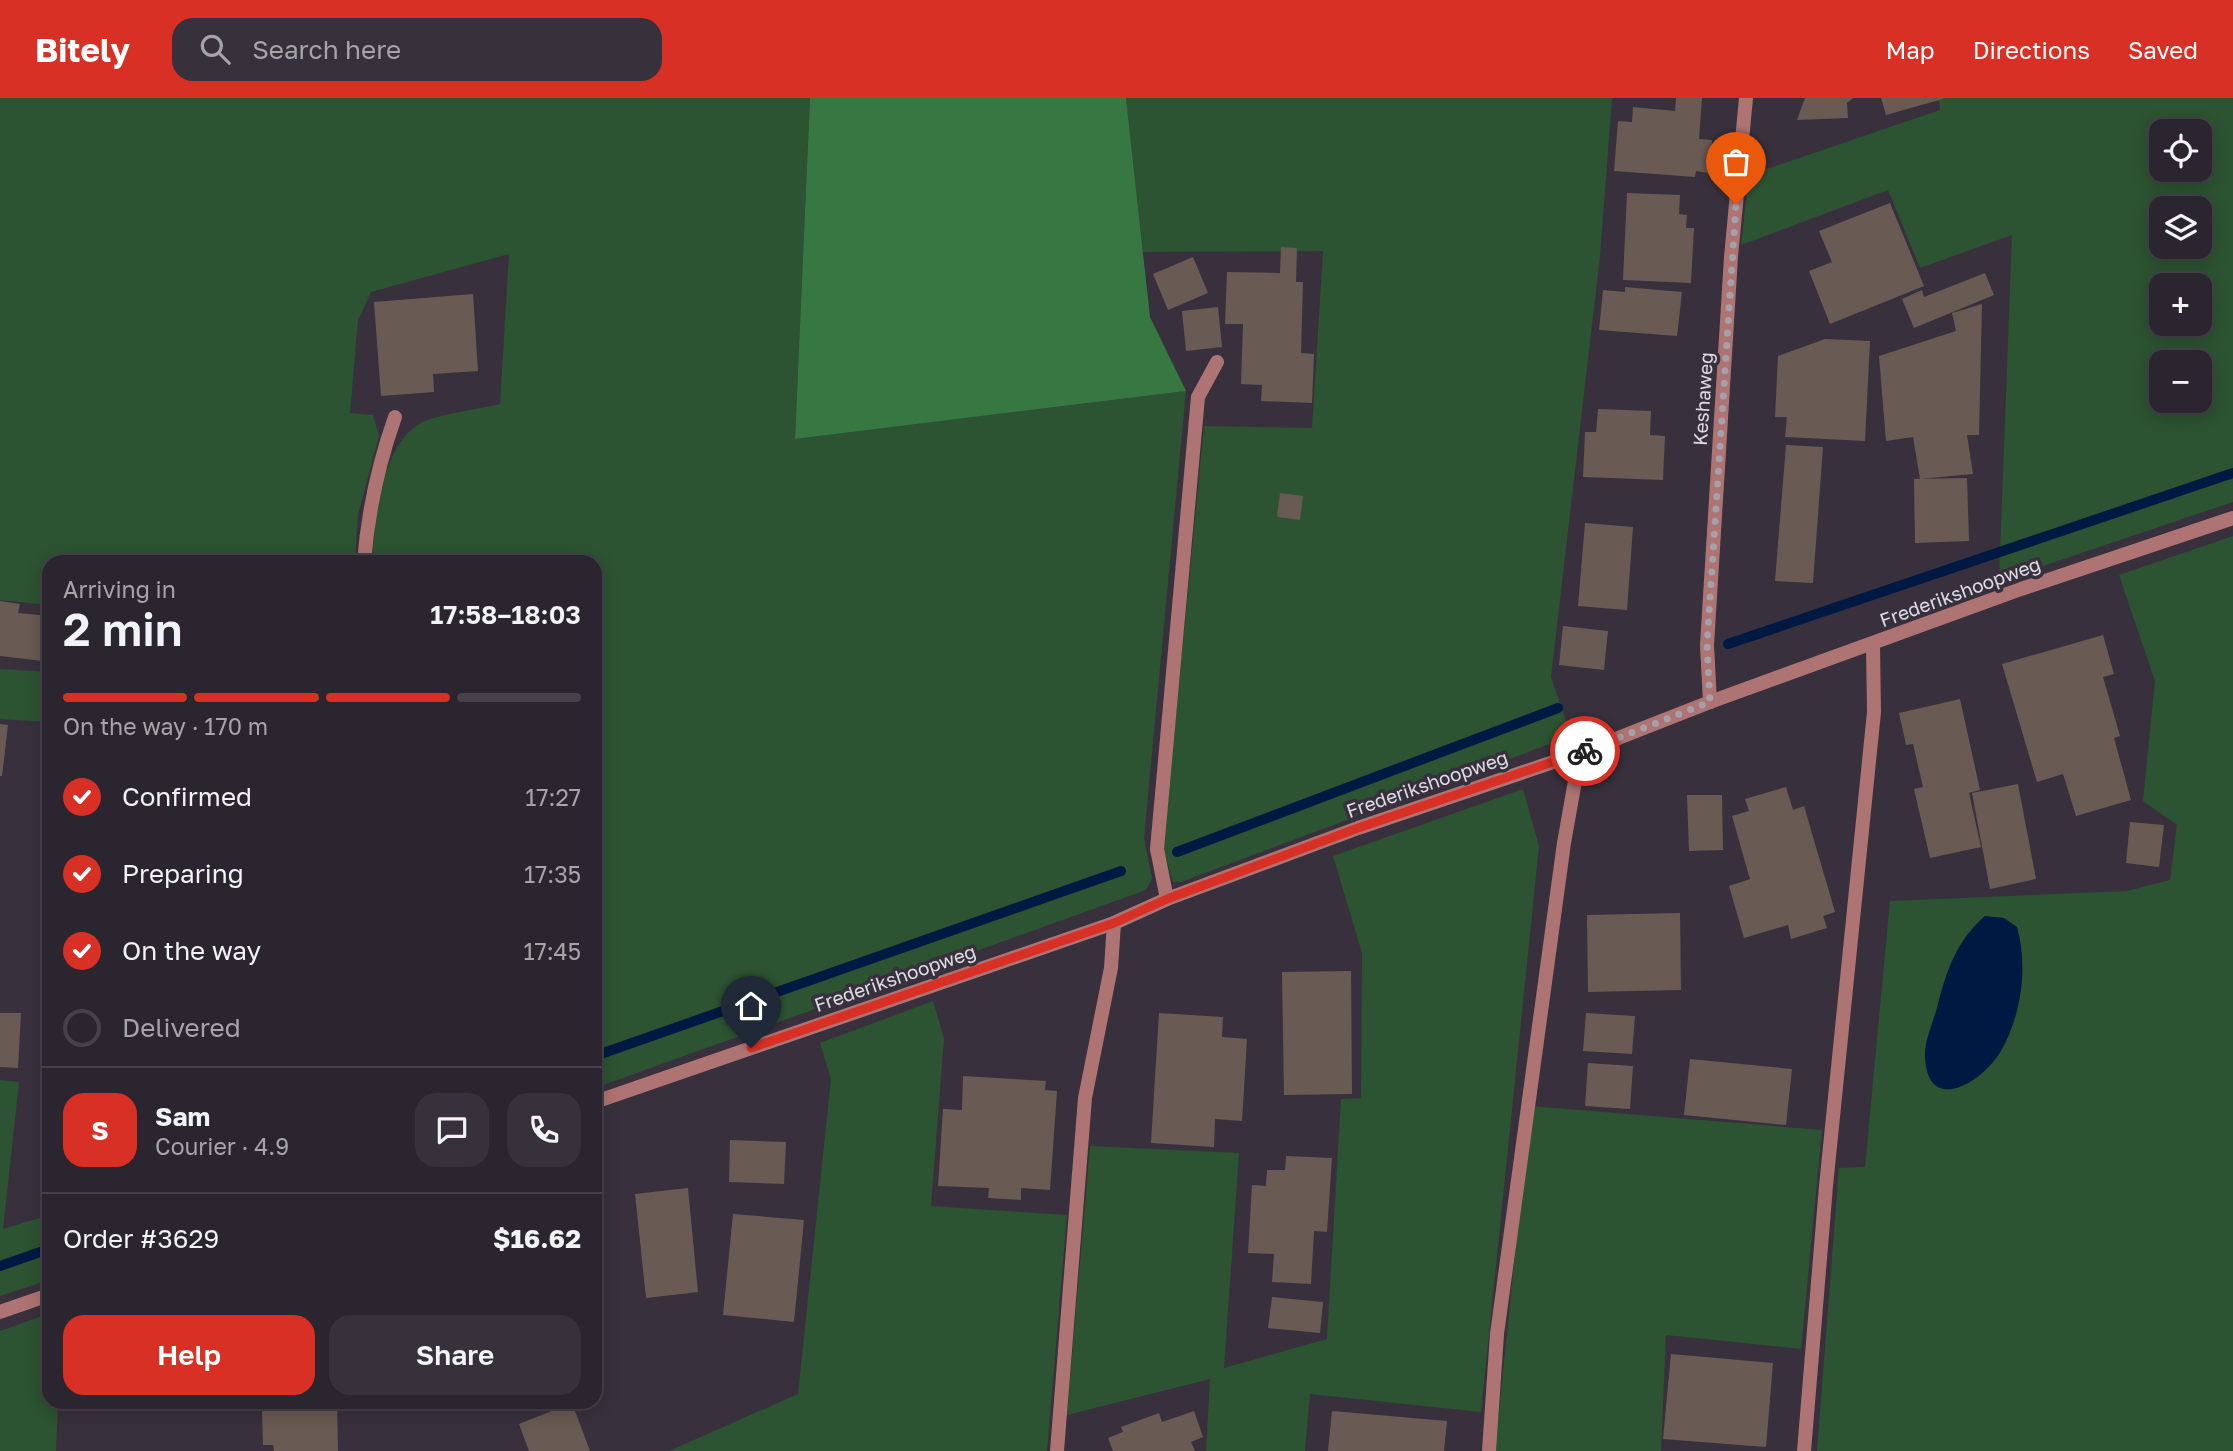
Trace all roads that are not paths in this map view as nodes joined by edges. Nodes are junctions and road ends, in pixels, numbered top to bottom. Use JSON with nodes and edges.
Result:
{"nodes":[{"id":1,"x":1746,"y":98,"type":"edge"},
{"id":2,"x":1217,"y":362,"type":"dead end"},
{"id":3,"x":395,"y":417,"type":"dead end"},
{"id":4,"x":2233,"y":518,"type":"edge"},
{"id":5,"x":365,"y":555,"type":"edge"},
{"id":6,"x":1872,"y":645,"type":"junction"},
{"id":7,"x":1710,"y":702,"type":"junction"},
{"id":8,"x":1580,"y":753,"type":"junction"},
{"id":9,"x":1167,"y":899,"type":"junction"},
{"id":10,"x":1114,"y":923,"type":"junction"},
{"id":11,"x":602,"y":1100,"type":"edge"},
{"id":12,"x":42,"y":1297,"type":"edge"},
{"id":13,"x":0,"y":1312,"type":"edge"},
{"id":14,"x":1057,"y":1451,"type":"edge"},
{"id":15,"x":1489,"y":1451,"type":"edge"},
{"id":16,"x":1804,"y":1451,"type":"edge"}],
"edges":[{"from":1,"to":7,"type":"street","name":"Keshaweg"},
{"from":2,"to":9,"type":"street"},
{"from":3,"to":5,"type":"street"},
{"from":4,"to":6,"type":"street","name":"Frederikshoopweg"},
{"from":6,"to":7,"type":"street","name":"Frederikshoopweg"},
{"from":6,"to":16,"type":"street"},
{"from":7,"to":8,"type":"street","name":"Frederikshoopweg"},
{"from":8,"to":9,"type":"street","name":"Frederikshoopweg"},
{"from":8,"to":15,"type":"street"},
{"from":9,"to":10,"type":"street","name":"Frederikshoopweg"},
{"from":10,"to":11,"type":"street","name":"Frederikshoopweg"},
{"from":10,"to":14,"type":"street"},
{"from":12,"to":13,"type":"street"}]}
